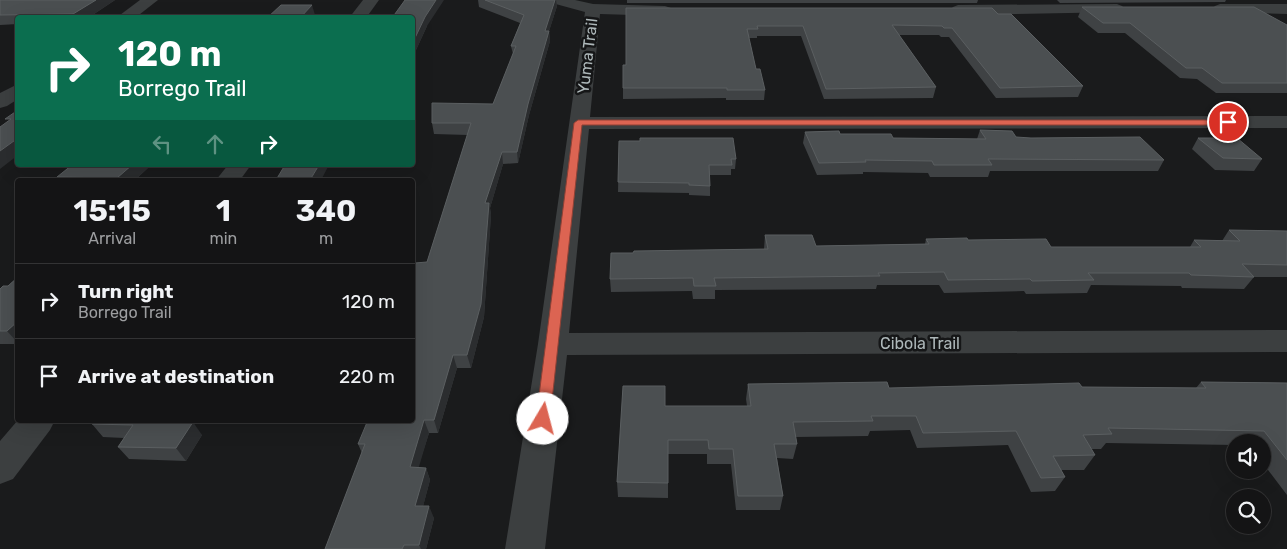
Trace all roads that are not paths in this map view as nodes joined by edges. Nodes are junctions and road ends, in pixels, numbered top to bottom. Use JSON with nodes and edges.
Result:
{"nodes":[{"id":1,"x":150,"y":0,"type":"edge"},
{"id":2,"x":371,"y":0,"type":"edge"},
{"id":3,"x":557,"y":0,"type":"edge"},
{"id":4,"x":1259,"y":0,"type":"edge"},
{"id":5,"x":593,"y":9,"type":"junction"},
{"id":6,"x":1128,"y":9,"type":"edge"},
{"id":7,"x":1207,"y":9,"type":"edge"},
{"id":8,"x":940,"y":10,"type":"edge"},
{"id":9,"x":682,"y":11,"type":"edge"},
{"id":10,"x":1283,"y":11,"type":"edge"},
{"id":11,"x":128,"y":15,"type":"edge"},
{"id":12,"x":359,"y":15,"type":"edge"},
{"id":13,"x":15,"y":92,"type":"edge"},
{"id":14,"x":0,"y":102,"type":"edge"},
{"id":15,"x":1287,"y":122,"type":"edge"},
{"id":16,"x":578,"y":123,"type":"junction"},
{"id":17,"x":238,"y":167,"type":"edge"},
{"id":18,"x":230,"y":178,"type":"edge"},
{"id":19,"x":1287,"y":341,"type":"edge"},
{"id":20,"x":554,"y":344,"type":"junction"},
{"id":21,"x":36,"y":423,"type":"edge"},
{"id":22,"x":0,"y":468,"type":"edge"},
{"id":23,"x":525,"y":549,"type":"edge"}],
"edges":[{"from":1,"to":11,"type":"street"},
{"from":2,"to":12,"type":"street"},
{"from":3,"to":5,"type":"street"},
{"from":4,"to":10,"type":"street"},
{"from":5,"to":9,"type":"street"},
{"from":5,"to":16,"type":"street","name":"Yuma Trail"},
{"from":6,"to":8,"type":"street"},
{"from":7,"to":10,"type":"street"},
{"from":13,"to":14,"type":"street"},
{"from":15,"to":16,"type":"street"},
{"from":16,"to":20,"type":"street","name":"Yuma Trail"},
{"from":17,"to":18,"type":"street"},
{"from":19,"to":20,"type":"street","name":"Cibola Trail"},
{"from":20,"to":23,"type":"street","name":"Yuma Trail"},
{"from":21,"to":22,"type":"street"}]}
